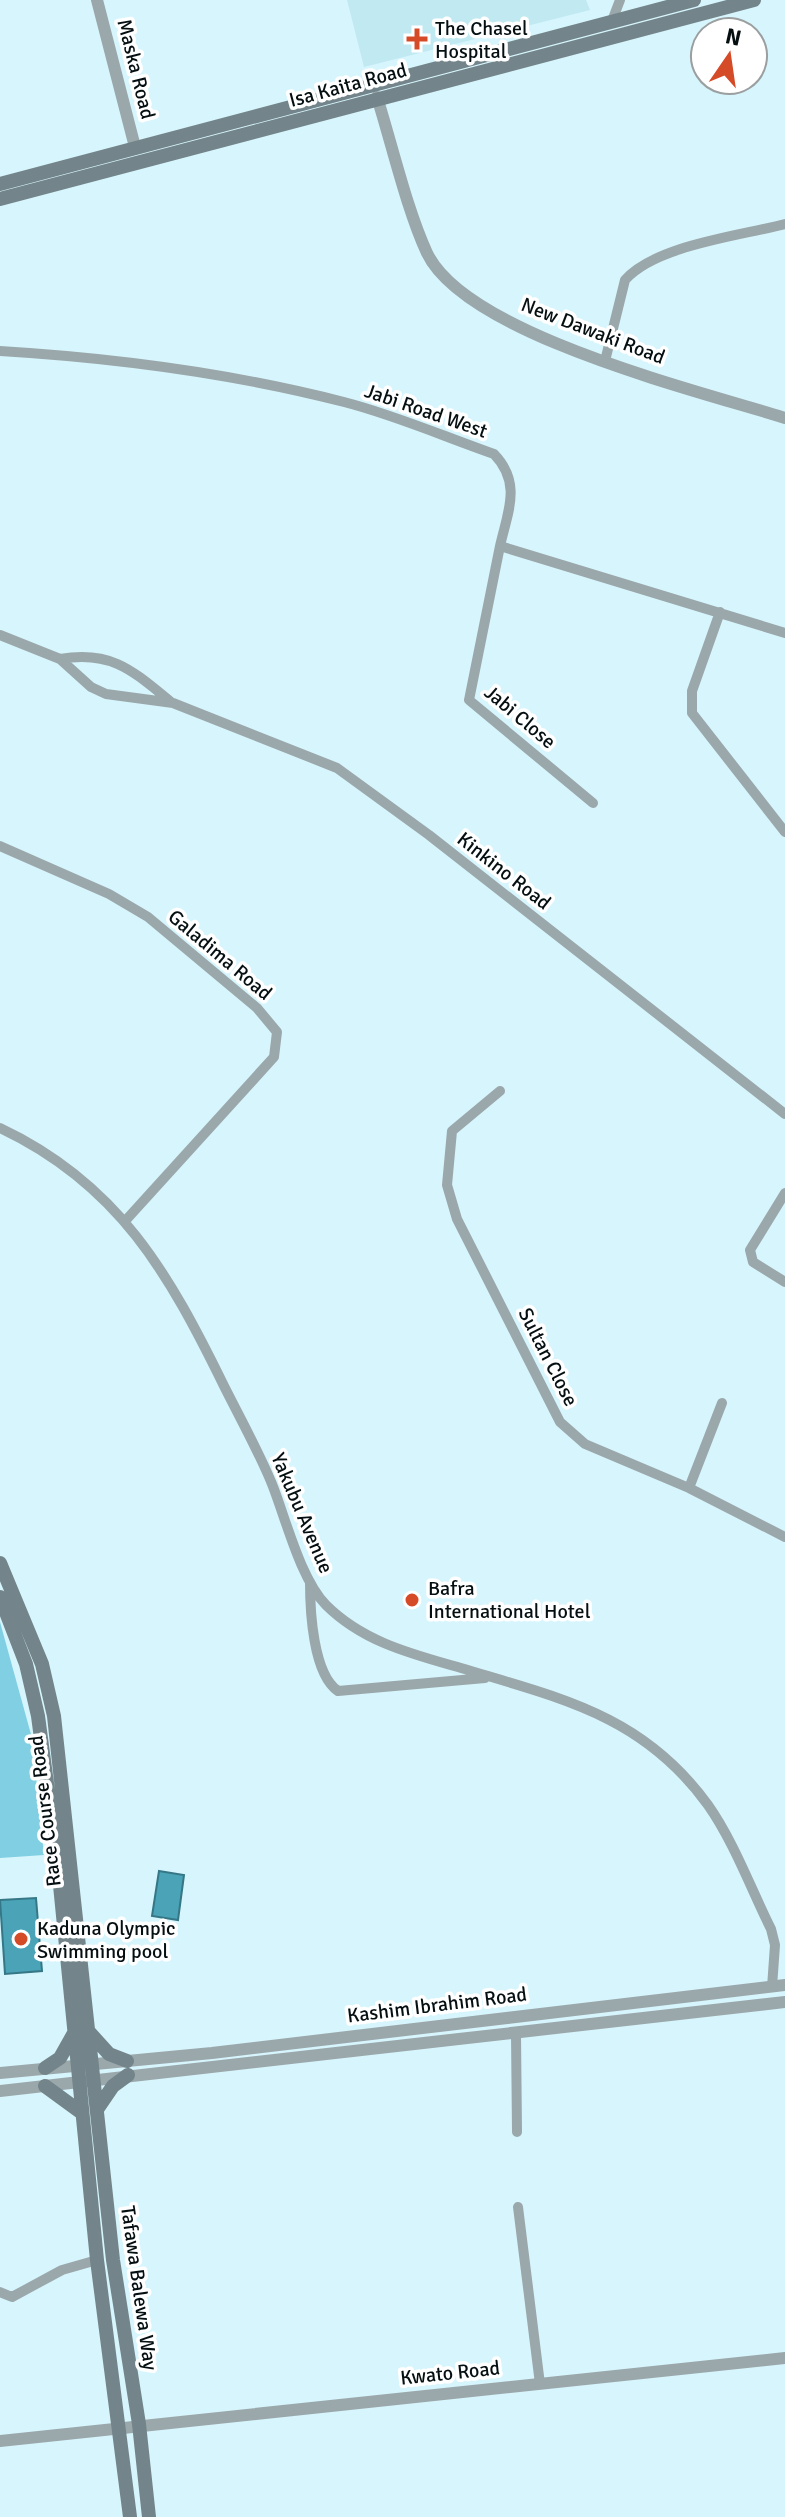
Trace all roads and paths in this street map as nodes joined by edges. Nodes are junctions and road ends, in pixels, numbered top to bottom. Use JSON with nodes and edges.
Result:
{"nodes":[{"id":1,"x":97,"y":0,"type":"edge"},
{"id":2,"x":620,"y":0,"type":"edge"},
{"id":3,"x":694,"y":0,"type":"edge"},
{"id":4,"x":754,"y":0,"type":"edge"},
{"id":5,"x":612,"y":21,"type":"junction"},
{"id":6,"x":534,"y":49,"type":"junction"},
{"id":7,"x":377,"y":97,"type":"junction"},
{"id":8,"x":135,"y":147,"type":"junction"},
{"id":9,"x":0,"y":184,"type":"edge"},
{"id":10,"x":0,"y":199,"type":"edge"},
{"id":11,"x":785,"y":224,"type":"edge"},
{"id":12,"x":0,"y":351,"type":"edge"},
{"id":13,"x":605,"y":361,"type":"junction"},
{"id":14,"x":785,"y":418,"type":"edge"},
{"id":15,"x":500,"y":546,"type":"junction"},
{"id":16,"x":720,"y":612,"type":"junction"},
{"id":17,"x":785,"y":633,"type":"edge"},
{"id":18,"x":0,"y":635,"type":"edge"},
{"id":19,"x":60,"y":659,"type":"junction"},
{"id":20,"x":173,"y":703,"type":"junction"},
{"id":21,"x":593,"y":803,"type":"dead end"},
{"id":22,"x":785,"y":832,"type":"edge"},
{"id":23,"x":0,"y":846,"type":"edge"},
{"id":24,"x":500,"y":1091,"type":"dead end"},
{"id":25,"x":785,"y":1114,"type":"edge"},
{"id":26,"x":0,"y":1128,"type":"edge"},
{"id":27,"x":785,"y":1193,"type":"edge"},
{"id":28,"x":126,"y":1220,"type":"junction"},
{"id":29,"x":785,"y":1282,"type":"edge"},
{"id":30,"x":722,"y":1403,"type":"dead end"},
{"id":31,"x":689,"y":1488,"type":"junction"},
{"id":32,"x":785,"y":1537,"type":"edge"},
{"id":33,"x":0,"y":1563,"type":"edge"},
{"id":34,"x":310,"y":1580,"type":"junction"},
{"id":35,"x":0,"y":1597,"type":"edge"},
{"id":36,"x":492,"y":1678,"type":"junction"},
{"id":37,"x":775,"y":1945,"type":"junction"},
{"id":38,"x":785,"y":1957,"type":"edge"},
{"id":39,"x":779,"y":1986,"type":"edge"},
{"id":40,"x":785,"y":2002,"type":"edge"},
{"id":41,"x":585,"y":2009,"type":"junction"},
{"id":42,"x":587,"y":2026,"type":"junction"},
{"id":43,"x":81,"y":2032,"type":"junction"},
{"id":44,"x":516,"y":2035,"type":"junction"},
{"id":45,"x":45,"y":2068,"type":"junction"},
{"id":46,"x":127,"y":2068,"type":"junction"},
{"id":47,"x":88,"y":2069,"type":"junction"},
{"id":48,"x":0,"y":2073,"type":"edge"},
{"id":49,"x":78,"y":2081,"type":"junction"},
{"id":50,"x":45,"y":2086,"type":"junction"},
{"id":51,"x":0,"y":2091,"type":"edge"},
{"id":52,"x":90,"y":2113,"type":"junction"},
{"id":53,"x":517,"y":2132,"type":"dead end"},
{"id":54,"x":518,"y":2207,"type":"dead end"},
{"id":55,"x":97,"y":2260,"type":"junction"},
{"id":56,"x":0,"y":2292,"type":"edge"},
{"id":57,"x":785,"y":2358,"type":"edge"},
{"id":58,"x":540,"y":2384,"type":"junction"},
{"id":59,"x":139,"y":2424,"type":"junction"},
{"id":60,"x":118,"y":2425,"type":"junction"},
{"id":61,"x":0,"y":2441,"type":"edge"},
{"id":62,"x":130,"y":2517,"type":"edge"},
{"id":63,"x":149,"y":2517,"type":"edge"}],
"edges":[{"from":1,"to":8,"type":"street","name":"Maska Road"},
{"from":2,"to":5,"type":"street"},
{"from":3,"to":5,"type":"main road","name":"Isa Kaita Road"},
{"from":4,"to":6,"type":"main road","name":"Isa Kaita Road"},
{"from":5,"to":6,"type":"main road","name":"Isa Kaita Road"},
{"from":6,"to":7,"type":"main road","name":"Isa Kaita Road"},
{"from":6,"to":8,"type":"main road","name":"Isa Kaita Road"},
{"from":7,"to":10,"type":"main road","name":"Isa Kaita Road"},
{"from":7,"to":13,"type":"street","name":"New Dawaki Road"},
{"from":8,"to":9,"type":"main road","name":"Isa Kaita Road"},
{"from":11,"to":13,"type":"street"},
{"from":12,"to":15,"type":"street","name":"Jabi Road West"},
{"from":13,"to":14,"type":"street","name":"New Dawaki Road"},
{"from":15,"to":16,"type":"street"},
{"from":15,"to":21,"type":"street","name":"Jabi Close"},
{"from":16,"to":17,"type":"street"},
{"from":16,"to":22,"type":"street"},
{"from":18,"to":19,"type":"street","name":"Kinkino Road"},
{"from":19,"to":20,"type":"street","name":"Kinkino Road"},
{"from":19,"to":20,"type":"street","name":"Kinkino Road"},
{"from":20,"to":25,"type":"street","name":"Kinkino Road"},
{"from":23,"to":28,"type":"street","name":"Galadima Road"},
{"from":24,"to":31,"type":"street","name":"Sultan Close"},
{"from":26,"to":28,"type":"street","name":"Yakubu Avenue"},
{"from":27,"to":29,"type":"street"},
{"from":28,"to":34,"type":"street","name":"Yakubu Avenue"},
{"from":30,"to":31,"type":"street"},
{"from":31,"to":32,"type":"street","name":"Sultan Close"},
{"from":33,"to":43,"type":"main road","name":"Race Course Road"},
{"from":34,"to":36,"type":"street","name":"Yakubu Avenue"},
{"from":34,"to":36,"type":"street"},
{"from":35,"to":43,"type":"main road","name":"Race Course Road"},
{"from":36,"to":37,"type":"street","name":"Yakubu Avenue"},
{"from":37,"to":38,"type":"street","name":"Yakubu Avenue"},
{"from":37,"to":39,"type":"street","name":"Yakubu Avenue"},
{"from":39,"to":41,"type":"street","name":"Kashim Ibrahim Road"},
{"from":40,"to":42,"type":"street","name":"Kashim Ibrahim Road"},
{"from":41,"to":42,"type":"street"},
{"from":41,"to":46,"type":"street","name":"Kashim Ibrahim Road"},
{"from":42,"to":44,"type":"street","name":"Kashim Ibrahim Road"},
{"from":43,"to":45,"type":"main road"},
{"from":43,"to":46,"type":"main road"},
{"from":43,"to":47,"type":"main road","name":"Race Course Road"},
{"from":44,"to":46,"type":"street","name":"Kashim Ibrahim Road"},
{"from":44,"to":53,"type":"street"},
{"from":45,"to":47,"type":"street","name":"Kashim Ibrahim Road"},
{"from":45,"to":48,"type":"street","name":"Kashim Ibrahim Road"},
{"from":46,"to":47,"type":"street","name":"Kashim Ibrahim Road"},
{"from":46,"to":52,"type":"main road"},
{"from":47,"to":49,"type":"main road","name":"Race Course Road"},
{"from":47,"to":52,"type":"main road","name":"Tafawa Balewa Way"},
{"from":49,"to":50,"type":"street"},
{"from":49,"to":52,"type":"main road","name":"Tafawa Balewa Way"},
{"from":50,"to":51,"type":"street"},
{"from":50,"to":52,"type":"main road"},
{"from":52,"to":55,"type":"main road","name":"Tafawa Balewa Way"},
{"from":52,"to":59,"type":"main road","name":"Tafawa Balewa Way"},
{"from":54,"to":58,"type":"street"},
{"from":55,"to":56,"type":"street"},
{"from":55,"to":60,"type":"main road","name":"Tafawa Balewa Way"},
{"from":57,"to":58,"type":"street","name":"Kwato Road"},
{"from":58,"to":59,"type":"street","name":"Kwato Road"},
{"from":59,"to":60,"type":"street","name":"Kwato Road"},
{"from":59,"to":63,"type":"main road","name":"Tafawa Balewa Way"},
{"from":60,"to":61,"type":"street","name":"Kwato Road"},
{"from":60,"to":62,"type":"main road","name":"Tafawa Balewa Way"}]}
